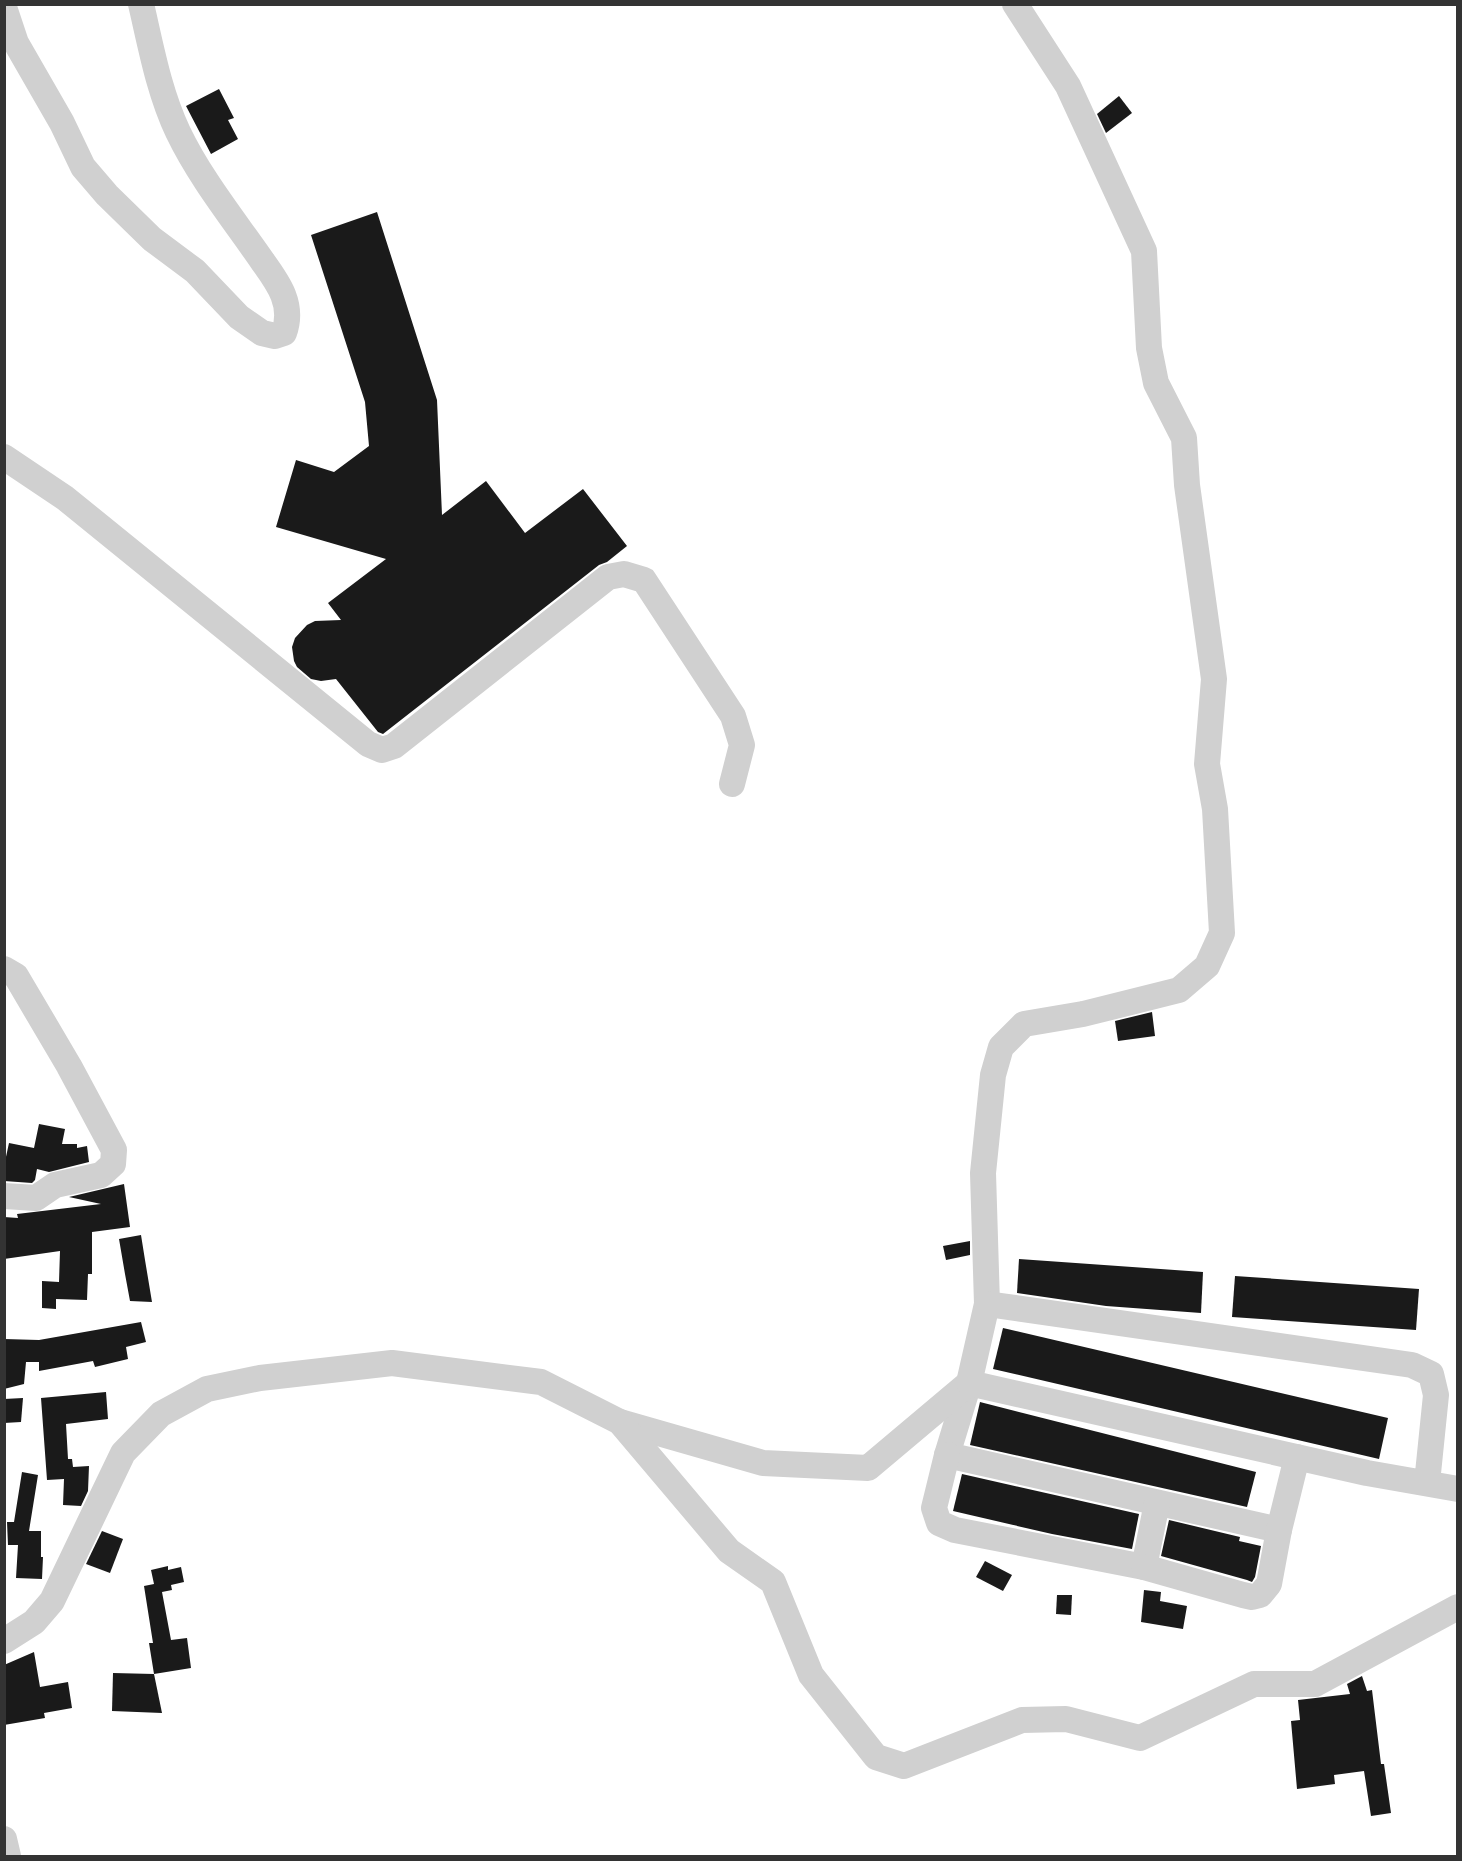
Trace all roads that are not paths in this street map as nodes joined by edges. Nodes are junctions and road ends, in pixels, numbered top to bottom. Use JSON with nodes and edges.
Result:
{"nodes":[{"id":1,"x":141,"y":4,"type":"edge"},
{"id":2,"x":1015,"y":4,"type":"edge"},
{"id":3,"x":4,"y":7,"type":"edge"},
{"id":4,"x":4,"y":457,"type":"edge"},
{"id":5,"x":732,"y":784,"type":"dead end"},
{"id":6,"x":4,"y":969,"type":"edge"},
{"id":7,"x":4,"y":1196,"type":"edge"},
{"id":8,"x":987,"y":1304,"type":"junction"},
{"id":9,"x":969,"y":1383,"type":"junction"},
{"id":10,"x":620,"y":1422,"type":"junction"},
{"id":11,"x":947,"y":1455,"type":"junction"},
{"id":12,"x":1297,"y":1457,"type":"junction"},
{"id":13,"x":1427,"y":1483,"type":"junction"},
{"id":14,"x":1458,"y":1489,"type":"edge"},
{"id":15,"x":1157,"y":1503,"type":"junction"},
{"id":16,"x":1279,"y":1530,"type":"junction"},
{"id":17,"x":1144,"y":1567,"type":"junction"},
{"id":18,"x":1458,"y":1607,"type":"edge"},
{"id":19,"x":4,"y":1641,"type":"edge"},
{"id":20,"x":4,"y":1839,"type":"edge"},
{"id":21,"x":8,"y":1857,"type":"edge"}],
"edges":[{"from":1,"to":3,"type":"street"},
{"from":2,"to":8,"type":"street"},
{"from":4,"to":5,"type":"street"},
{"from":6,"to":7,"type":"street"},
{"from":8,"to":9,"type":"street"},
{"from":8,"to":13,"type":"street"},
{"from":9,"to":10,"type":"street"},
{"from":9,"to":11,"type":"street"},
{"from":9,"to":12,"type":"street"},
{"from":10,"to":18,"type":"street"},
{"from":10,"to":19,"type":"street"},
{"from":11,"to":15,"type":"street"},
{"from":11,"to":17,"type":"street"},
{"from":12,"to":13,"type":"street"},
{"from":12,"to":16,"type":"street"},
{"from":13,"to":14,"type":"street"},
{"from":15,"to":16,"type":"street"},
{"from":15,"to":17,"type":"street"},
{"from":16,"to":17,"type":"street"},
{"from":20,"to":21,"type":"street"}]}
